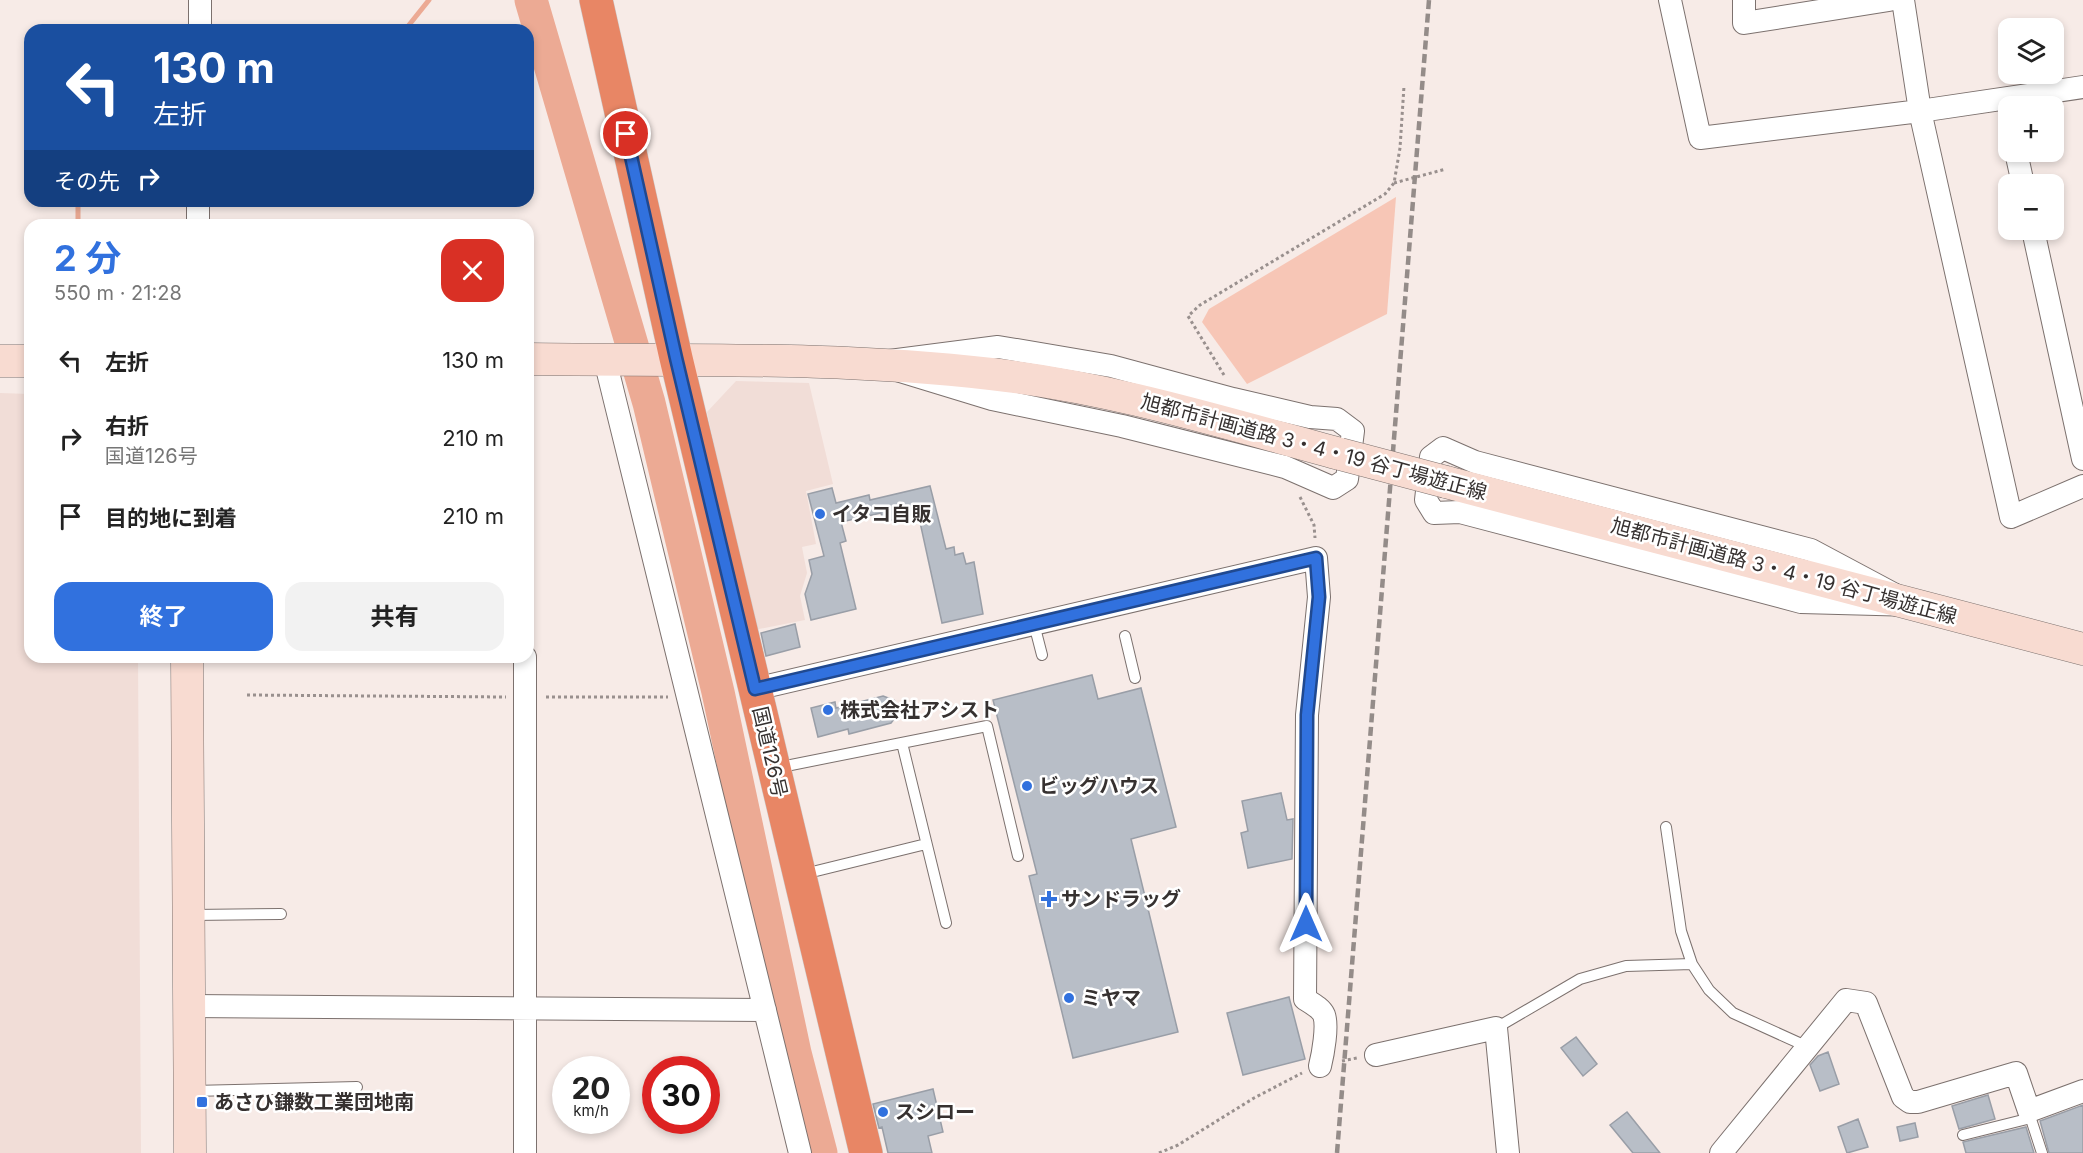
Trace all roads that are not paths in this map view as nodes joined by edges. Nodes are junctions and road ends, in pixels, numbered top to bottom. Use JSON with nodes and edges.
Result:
{"nodes":[{"id":1,"x":200,"y":0,"type":"edge"},
{"id":2,"x":596,"y":0,"type":"edge"},
{"id":3,"x":1670,"y":0,"type":"edge"},
{"id":4,"x":1744,"y":0,"type":"edge"},
{"id":5,"x":1890,"y":0,"type":"edge"},
{"id":6,"x":1903,"y":0,"type":"edge"},
{"id":7,"x":200,"y":24,"type":"edge"},
{"id":8,"x":2083,"y":87,"type":"edge"},
{"id":9,"x":2052,"y":96,"type":"edge"},
{"id":10,"x":1998,"y":109,"type":"edge"},
{"id":11,"x":1920,"y":111,"type":"junction"},
{"id":12,"x":2035,"y":240,"type":"edge"},
{"id":13,"x":534,"y":359,"type":"edge"},
{"id":14,"x":661,"y":359,"type":"junction"},
{"id":15,"x":609,"y":360,"type":"junction"},
{"id":16,"x":0,"y":361,"type":"edge"},
{"id":17,"x":24,"y":361,"type":"edge"},
{"id":18,"x":874,"y":363,"type":"junction"},
{"id":19,"x":2083,"y":459,"type":"edge"},
{"id":20,"x":2083,"y":486,"type":"edge"},
{"id":21,"x":1914,"y":605,"type":"junction"},
{"id":22,"x":1034,"y":624,"type":"junction"},
{"id":23,"x":1125,"y":636,"type":"dead end"},
{"id":24,"x":2083,"y":649,"type":"edge"},
{"id":25,"x":1042,"y":655,"type":"dead end"},
{"id":26,"x":187,"y":663,"type":"edge"},
{"id":27,"x":525,"y":663,"type":"edge"},
{"id":28,"x":1135,"y":678,"type":"dead end"},
{"id":29,"x":755,"y":689,"type":"junction"},
{"id":30,"x":902,"y":743,"type":"junction"},
{"id":31,"x":774,"y":768,"type":"junction"},
{"id":32,"x":1666,"y":827,"type":"dead end"},
{"id":33,"x":926,"y":844,"type":"junction"},
{"id":34,"x":1018,"y":856,"type":"dead end"},
{"id":35,"x":800,"y":875,"type":"junction"},
{"id":36,"x":281,"y":914,"type":"dead end"},
{"id":37,"x":188,"y":915,"type":"junction"},
{"id":38,"x":946,"y":923,"type":"dead end"},
{"id":39,"x":1692,"y":964,"type":"junction"},
{"id":40,"x":189,"y":1006,"type":"junction"},
{"id":41,"x":525,"y":1008,"type":"junction"},
{"id":42,"x":765,"y":1010,"type":"junction"},
{"id":43,"x":1496,"y":1028,"type":"junction"},
{"id":44,"x":1808,"y":1047,"type":"junction"},
{"id":45,"x":1376,"y":1055,"type":"road end"},
{"id":46,"x":1320,"y":1066,"type":"road end"},
{"id":47,"x":357,"y":1087,"type":"dead end"},
{"id":48,"x":189,"y":1091,"type":"junction"},
{"id":49,"x":2083,"y":1091,"type":"edge"},
{"id":50,"x":2030,"y":1115,"type":"junction"},
{"id":51,"x":1963,"y":1136,"type":"dead end"},
{"id":52,"x":190,"y":1153,"type":"edge"},
{"id":53,"x":525,"y":1153,"type":"edge"},
{"id":54,"x":800,"y":1153,"type":"edge"},
{"id":55,"x":866,"y":1153,"type":"edge"},
{"id":56,"x":1508,"y":1153,"type":"edge"},
{"id":57,"x":1721,"y":1153,"type":"edge"},
{"id":58,"x":2042,"y":1153,"type":"edge"}],
"edges":[{"from":1,"to":7,"type":"street"},
{"from":2,"to":14,"type":"highway","name":"国道126号"},
{"from":3,"to":11,"type":"street"},
{"from":4,"to":5,"type":"street"},
{"from":6,"to":11,"type":"street"},
{"from":8,"to":9,"type":"street"},
{"from":10,"to":11,"type":"street"},
{"from":11,"to":20,"type":"street"},
{"from":12,"to":19,"type":"street"},
{"from":13,"to":15,"type":"street","name":"旭都市計画道路 3・4・19 谷丁場遊正線"},
{"from":14,"to":15,"type":"street","name":"旭都市計画道路 3・4・19 谷丁場遊正線"},
{"from":14,"to":18,"type":"street","name":"旭都市計画道路 3・4・19 谷丁場遊正線"},
{"from":14,"to":29,"type":"highway","name":"国道126号"},
{"from":15,"to":42,"type":"street"},
{"from":16,"to":17,"type":"street"},
{"from":18,"to":18,"type":"street"},
{"from":18,"to":21,"type":"street","name":"旭都市計画道路 3・4・19 谷丁場遊正線","bridge":true},
{"from":21,"to":21,"type":"street"},
{"from":21,"to":24,"type":"street","name":"旭都市計画道路 3・4・19 谷丁場遊正線"},
{"from":22,"to":25,"type":"lane"},
{"from":22,"to":29,"type":"street"},
{"from":22,"to":46,"type":"street"},
{"from":23,"to":28,"type":"lane"},
{"from":26,"to":37,"type":"street"},
{"from":27,"to":41,"type":"street"},
{"from":29,"to":31,"type":"highway","name":"国道126号"},
{"from":30,"to":31,"type":"lane"},
{"from":30,"to":33,"type":"lane"},
{"from":30,"to":34,"type":"lane"},
{"from":31,"to":35,"type":"highway","name":"国道126号"},
{"from":32,"to":39,"type":"lane"},
{"from":33,"to":35,"type":"lane"},
{"from":33,"to":38,"type":"lane"},
{"from":35,"to":55,"type":"highway","name":"国道126号"},
{"from":36,"to":37,"type":"lane"},
{"from":37,"to":40,"type":"street"},
{"from":39,"to":43,"type":"lane"},
{"from":39,"to":44,"type":"lane"},
{"from":40,"to":41,"type":"street"},
{"from":40,"to":48,"type":"street"},
{"from":41,"to":42,"type":"street"},
{"from":41,"to":53,"type":"street"},
{"from":42,"to":54,"type":"street"},
{"from":43,"to":45,"type":"street"},
{"from":43,"to":56,"type":"street"},
{"from":44,"to":50,"type":"street"},
{"from":44,"to":57,"type":"street"},
{"from":47,"to":48,"type":"lane"},
{"from":48,"to":52,"type":"street"},
{"from":49,"to":50,"type":"street"},
{"from":50,"to":51,"type":"lane"},
{"from":50,"to":58,"type":"lane"}]}
